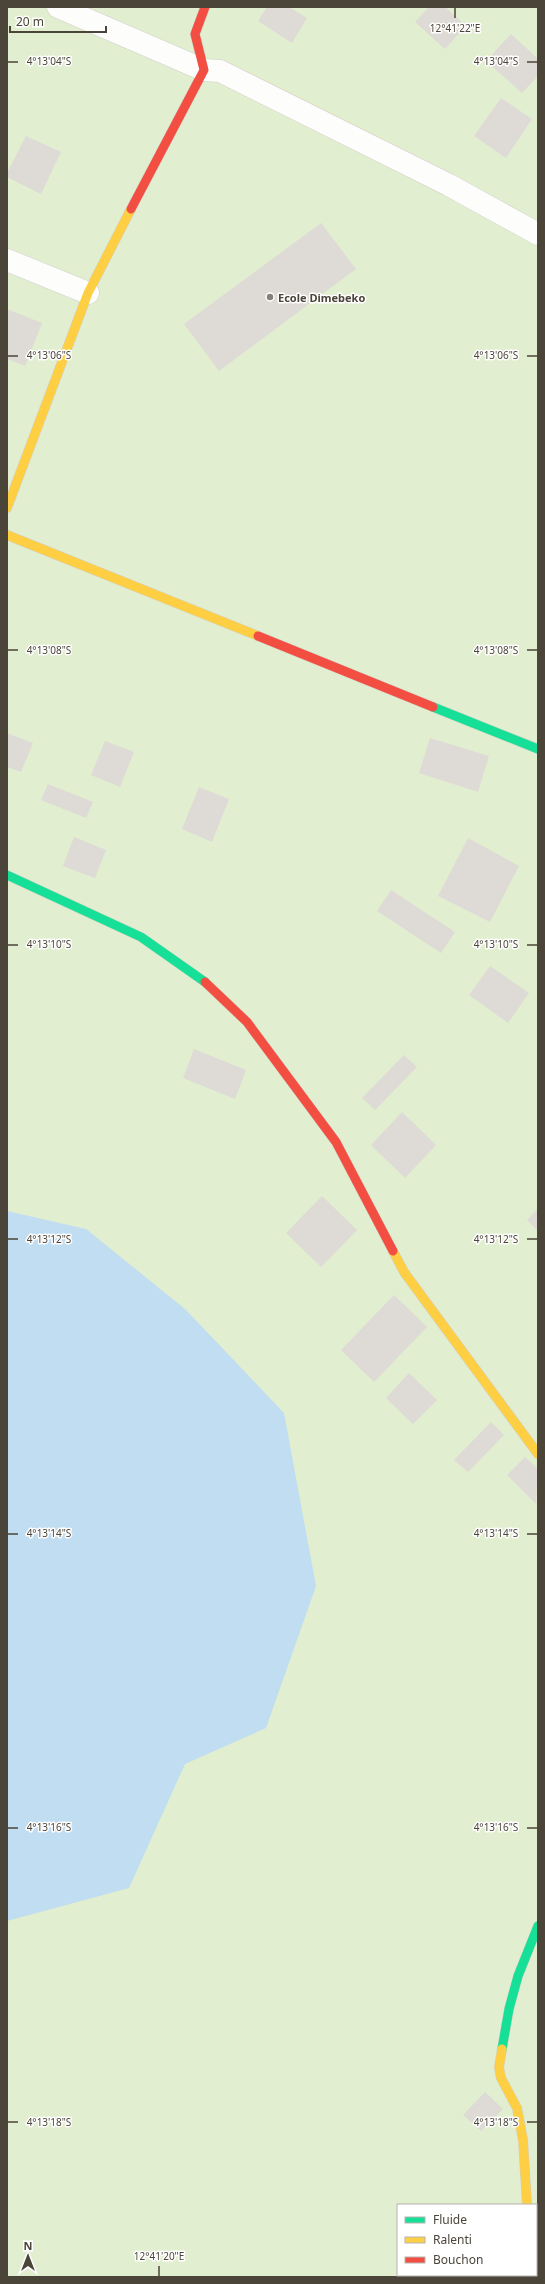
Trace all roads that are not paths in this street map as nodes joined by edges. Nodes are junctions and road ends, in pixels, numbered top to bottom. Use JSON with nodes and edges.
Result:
{"nodes":[{"id":1,"x":58,"y":7,"type":"edge"},
{"id":2,"x":205,"y":7,"type":"edge"},
{"id":3,"x":204,"y":70,"type":"junction"},
{"id":4,"x":538,"y":234,"type":"edge"},
{"id":5,"x":7,"y":260,"type":"edge"},
{"id":6,"x":88,"y":293,"type":"junction"},
{"id":7,"x":7,"y":508,"type":"edge"},
{"id":8,"x":7,"y":535,"type":"edge"},
{"id":9,"x":538,"y":749,"type":"edge"},
{"id":10,"x":7,"y":875,"type":"edge"},
{"id":11,"x":538,"y":1454,"type":"edge"},
{"id":12,"x":538,"y":1926,"type":"edge"},
{"id":13,"x":527,"y":2204,"type":"edge"}],
"edges":[{"from":1,"to":3,"type":"street"},
{"from":2,"to":3,"type":"street"},
{"from":3,"to":4,"type":"street"},
{"from":3,"to":6,"type":"street"},
{"from":5,"to":6,"type":"street"},
{"from":6,"to":7,"type":"street"},
{"from":8,"to":9,"type":"street"},
{"from":10,"to":11,"type":"street"},
{"from":12,"to":13,"type":"street"}]}
